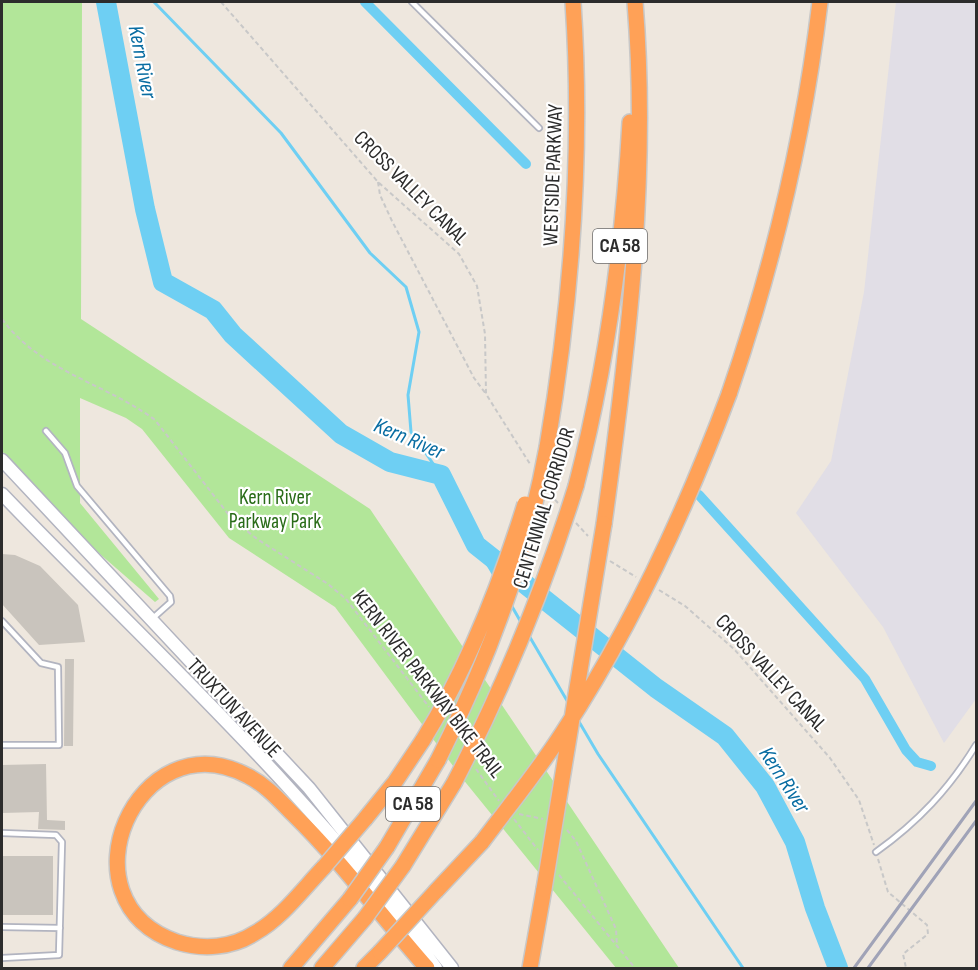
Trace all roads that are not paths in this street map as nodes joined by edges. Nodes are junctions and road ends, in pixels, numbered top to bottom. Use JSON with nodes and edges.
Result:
{"nodes":[{"id":1,"x":412,"y":2,"type":"edge"},
{"id":2,"x":573,"y":2,"type":"edge"},
{"id":3,"x":634,"y":2,"type":"edge"},
{"id":4,"x":820,"y":2,"type":"edge"},
{"id":5,"x":539,"y":128,"type":"dead end"},
{"id":6,"x":46,"y":431,"type":"dead end"},
{"id":7,"x":545,"y":444,"type":"junction"},
{"id":8,"x":2,"y":460,"type":"edge"},
{"id":9,"x":2,"y":469,"type":"edge"},
{"id":10,"x":29,"y":492,"type":"junction"},
{"id":11,"x":2,"y":494,"type":"edge"},
{"id":12,"x":71,"y":566,"type":"junction"},
{"id":13,"x":151,"y":620,"type":"junction"},
{"id":14,"x":2,"y":621,"type":"edge"},
{"id":15,"x":2,"y":745,"type":"edge"},
{"id":16,"x":976,"y":745,"type":"edge"},
{"id":17,"x":2,"y":833,"type":"edge"},
{"id":18,"x":876,"y":852,"type":"road end"},
{"id":19,"x":2,"y":927,"type":"edge"},
{"id":20,"x":60,"y":928,"type":"junction"},
{"id":21,"x":2,"y":958,"type":"edge"},
{"id":22,"x":291,"y":969,"type":"edge"},
{"id":23,"x":322,"y":969,"type":"edge"},
{"id":24,"x":364,"y":969,"type":"edge"},
{"id":25,"x":427,"y":969,"type":"edge"},
{"id":26,"x":436,"y":969,"type":"edge"},
{"id":27,"x":452,"y":969,"type":"edge"},
{"id":28,"x":530,"y":969,"type":"edge"}],
"edges":[{"from":1,"to":5,"type":"lane"},
{"from":2,"to":7,"type":"highway","name":"WESTSIDE PARKWAY"},
{"from":3,"to":23,"type":"highway","name":"CENTENNIAL CORRIDOR","number":"CA 58","bridge":true},
{"from":3,"to":28,"type":"highway","bridge":true},
{"from":4,"to":24,"type":"highway","bridge":true},
{"from":6,"to":13,"type":"lane"},
{"from":7,"to":22,"type":"highway","name":"CENTENNIAL CORRIDOR","number":"CA 58","bridge":true},
{"from":7,"to":25,"type":"highway","bridge":true},
{"from":8,"to":10,"type":"main road","name":"TRUXTUN AVENUE"},
{"from":9,"to":10,"type":"main road"},
{"from":10,"to":13,"type":"main road","name":"TRUXTUN AVENUE"},
{"from":11,"to":12,"type":"main road","name":"TRUXTUN AVENUE"},
{"from":12,"to":13,"type":"main road"},
{"from":12,"to":26,"type":"main road","name":"TRUXTUN AVENUE"},
{"from":13,"to":27,"type":"main road","name":"TRUXTUN AVENUE"},
{"from":14,"to":15,"type":"lane"},
{"from":16,"to":18,"type":"lane"},
{"from":17,"to":20,"type":"lane"},
{"from":19,"to":20,"type":"lane"},
{"from":20,"to":21,"type":"lane"}]}
